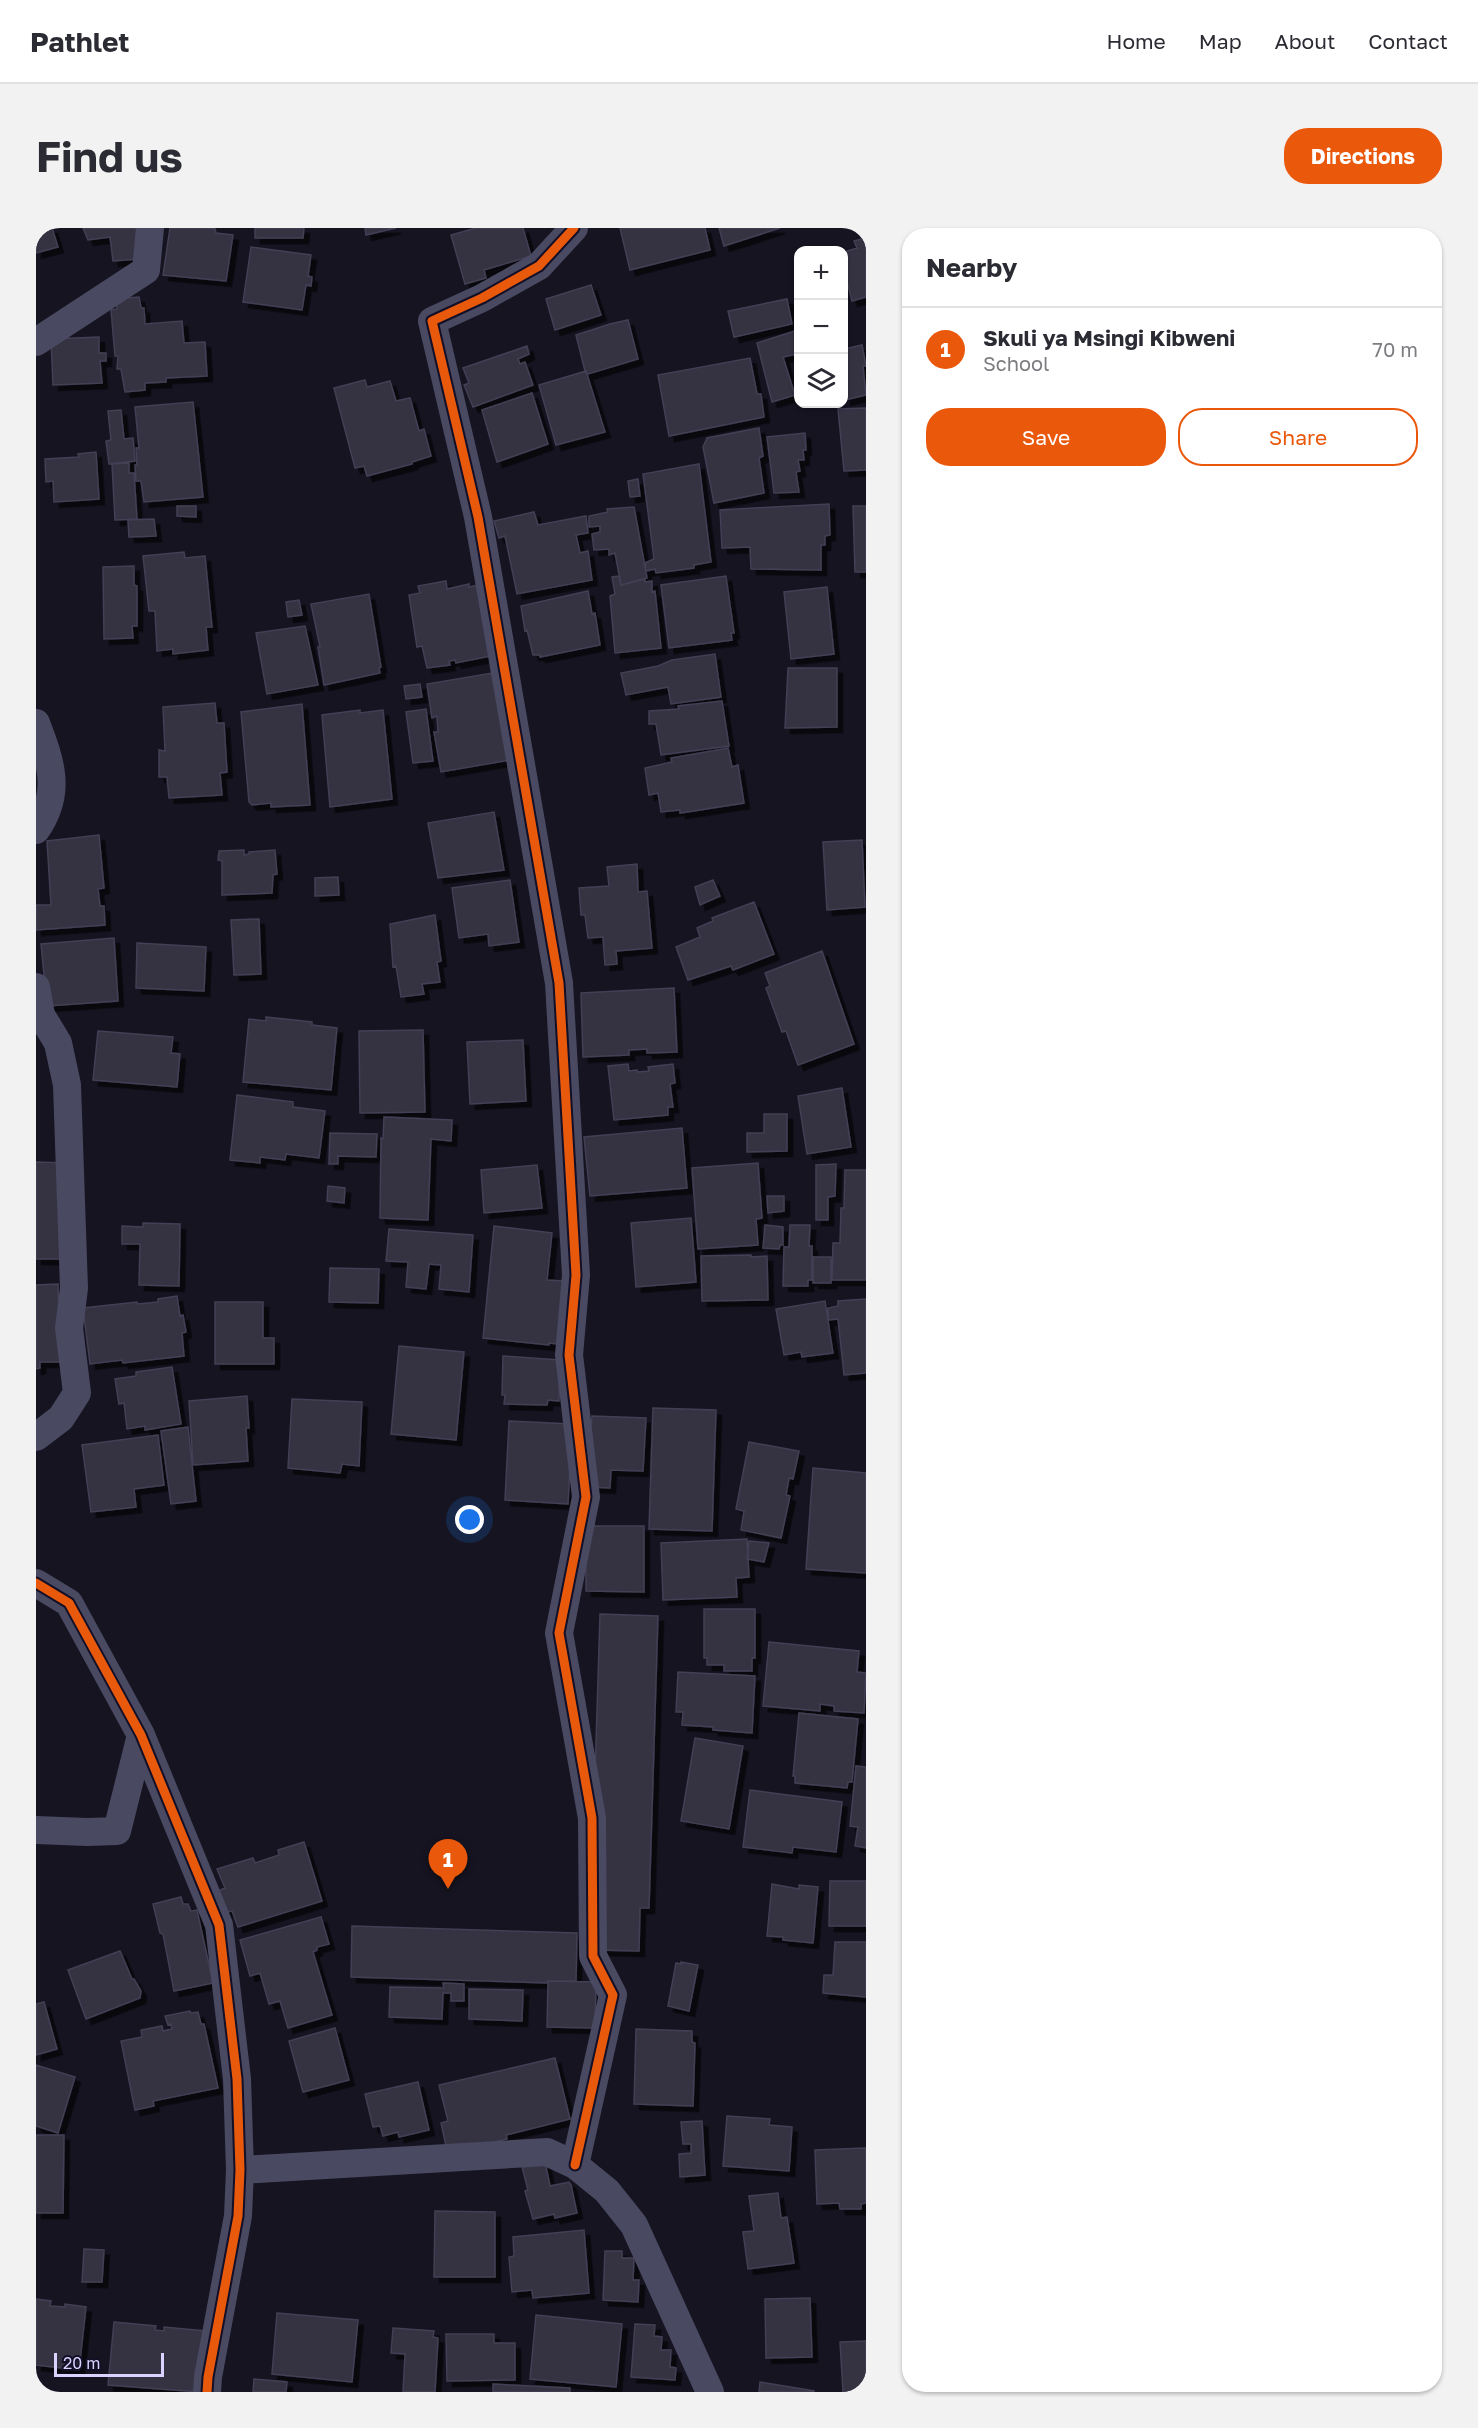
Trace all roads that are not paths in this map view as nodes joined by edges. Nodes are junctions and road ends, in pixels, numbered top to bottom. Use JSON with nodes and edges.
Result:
{"nodes":[{"id":1,"x":150,"y":228,"type":"edge"},
{"id":2,"x":574,"y":228,"type":"edge"},
{"id":3,"x":36,"y":342,"type":"edge"},
{"id":4,"x":36,"y":723,"type":"edge"},
{"id":5,"x":36,"y":830,"type":"edge"},
{"id":6,"x":36,"y":987,"type":"edge"},
{"id":7,"x":36,"y":1437,"type":"edge"},
{"id":8,"x":36,"y":1583,"type":"edge"},
{"id":9,"x":141,"y":1735,"type":"junction"},
{"id":10,"x":36,"y":1830,"type":"edge"},
{"id":11,"x":575,"y":2164,"type":"junction"},
{"id":12,"x":240,"y":2170,"type":"junction"},
{"id":13,"x":207,"y":2392,"type":"edge"},
{"id":14,"x":710,"y":2392,"type":"edge"}],
"edges":[{"from":1,"to":3,"type":"street"},
{"from":2,"to":11,"type":"street"},
{"from":4,"to":5,"type":"street"},
{"from":6,"to":7,"type":"street"},
{"from":8,"to":9,"type":"street"},
{"from":9,"to":10,"type":"street"},
{"from":9,"to":12,"type":"street"},
{"from":11,"to":12,"type":"street"},
{"from":11,"to":14,"type":"street"},
{"from":12,"to":13,"type":"street"}]}
